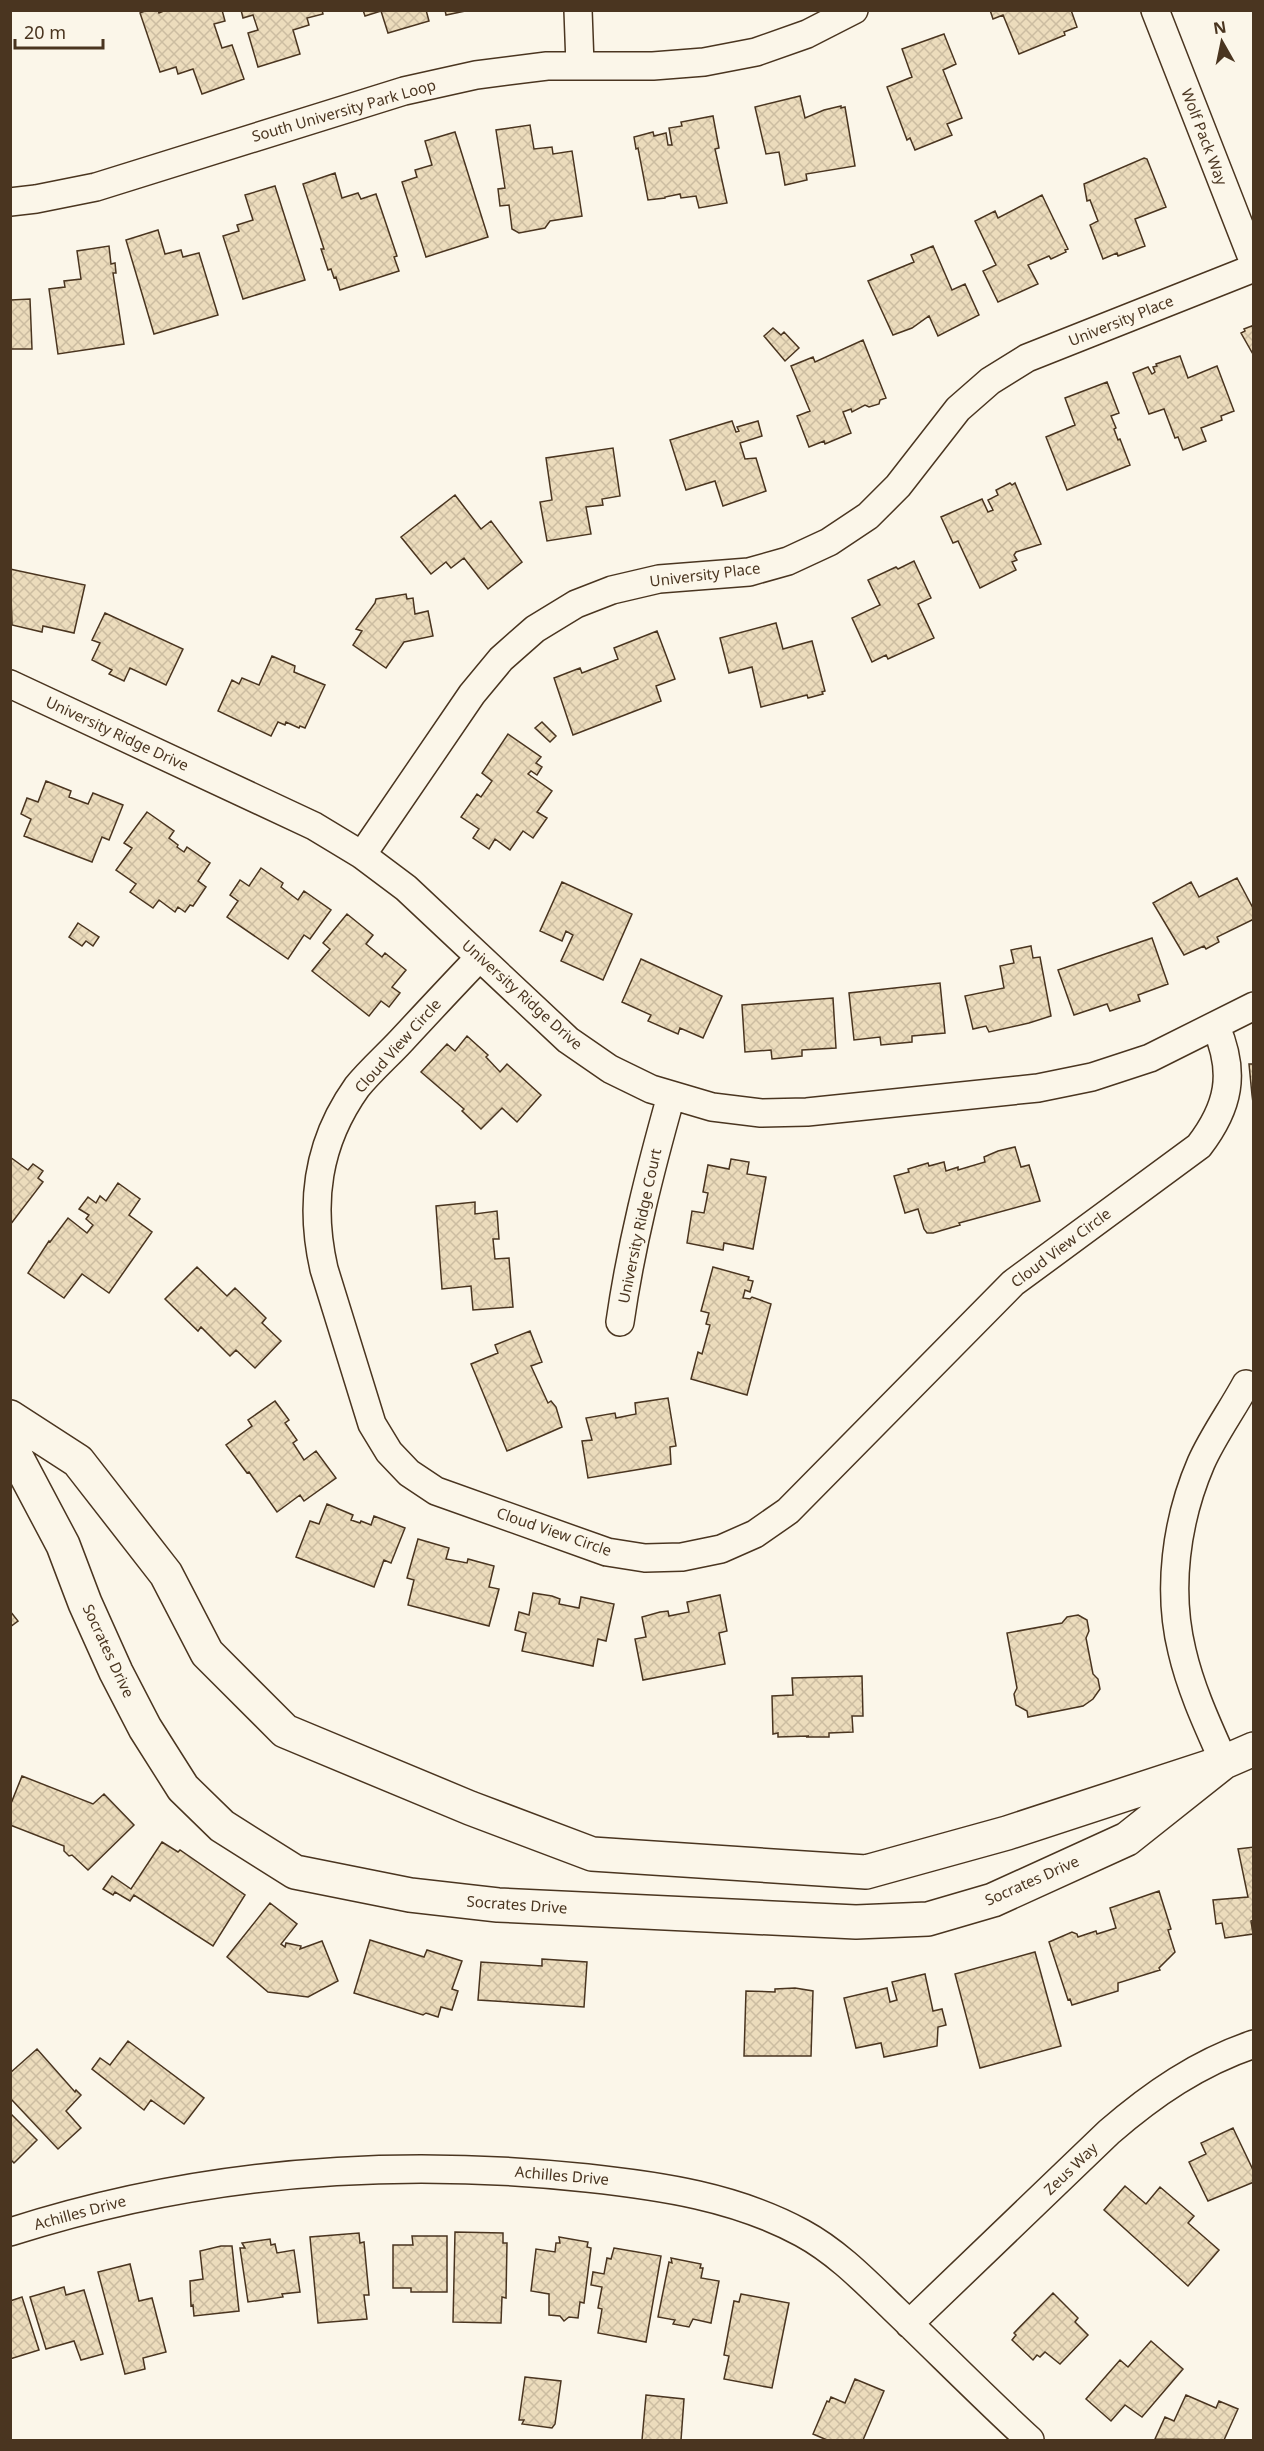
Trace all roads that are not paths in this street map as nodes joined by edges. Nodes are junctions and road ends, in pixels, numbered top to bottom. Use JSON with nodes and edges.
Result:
{"nodes":[{"id":1,"x":578,"y":10,"type":"edge"},
{"id":2,"x":854,"y":10,"type":"edge"},
{"id":3,"x":1155,"y":10,"type":"edge"},
{"id":4,"x":580,"y":65,"type":"junction"},
{"id":5,"x":10,"y":202,"type":"edge"},
{"id":6,"x":1254,"y":263,"type":"edge"},
{"id":7,"x":1254,"y":268,"type":"edge"},
{"id":8,"x":10,"y":684,"type":"edge"},
{"id":9,"x":362,"y":855,"type":"junction"},
{"id":10,"x":479,"y":958,"type":"junction"},
{"id":11,"x":1254,"y":1006,"type":"edge"},
{"id":12,"x":1216,"y":1027,"type":"junction"},
{"id":13,"x":671,"y":1096,"type":"junction"},
{"id":14,"x":620,"y":1322,"type":"dead end"},
{"id":15,"x":1246,"y":1384,"type":"dead end"},
{"id":16,"x":10,"y":1417,"type":"edge"},
{"id":17,"x":10,"y":1445,"type":"edge"},
{"id":18,"x":1254,"y":1749,"type":"edge"},
{"id":19,"x":1224,"y":1762,"type":"junction"},
{"id":20,"x":1254,"y":2044,"type":"edge"},
{"id":21,"x":10,"y":2232,"type":"edge"},
{"id":22,"x":909,"y":2324,"type":"junction"},
{"id":23,"x":1021,"y":2438,"type":"edge"}],
"edges":[{"from":1,"to":4,"type":"street"},
{"from":2,"to":4,"type":"street","name":"South University Park Loop"},
{"from":3,"to":6,"type":"street","name":"Wolf Pack Way"},
{"from":4,"to":5,"type":"street","name":"South University Park Loop"},
{"from":7,"to":9,"type":"street","name":"University Place"},
{"from":8,"to":9,"type":"street","name":"University Ridge Drive"},
{"from":9,"to":10,"type":"street","name":"University Ridge Drive"},
{"from":10,"to":12,"type":"street","name":"Cloud View Circle"},
{"from":10,"to":13,"type":"street","name":"University Ridge Drive"},
{"from":11,"to":12,"type":"street","name":"University Ridge Drive"},
{"from":12,"to":13,"type":"street","name":"University Ridge Drive"},
{"from":13,"to":14,"type":"street","name":"University Ridge Court"},
{"from":15,"to":19,"type":"street"},
{"from":16,"to":19,"type":"street","name":"Socrates Drive"},
{"from":17,"to":19,"type":"street","name":"Socrates Drive"},
{"from":18,"to":19,"type":"street","name":"Socrates Drive"},
{"from":20,"to":22,"type":"street","name":"Zeus Way"},
{"from":21,"to":22,"type":"street","name":"Achilles Drive"},
{"from":22,"to":23,"type":"street","name":"Achilles Drive"}]}
